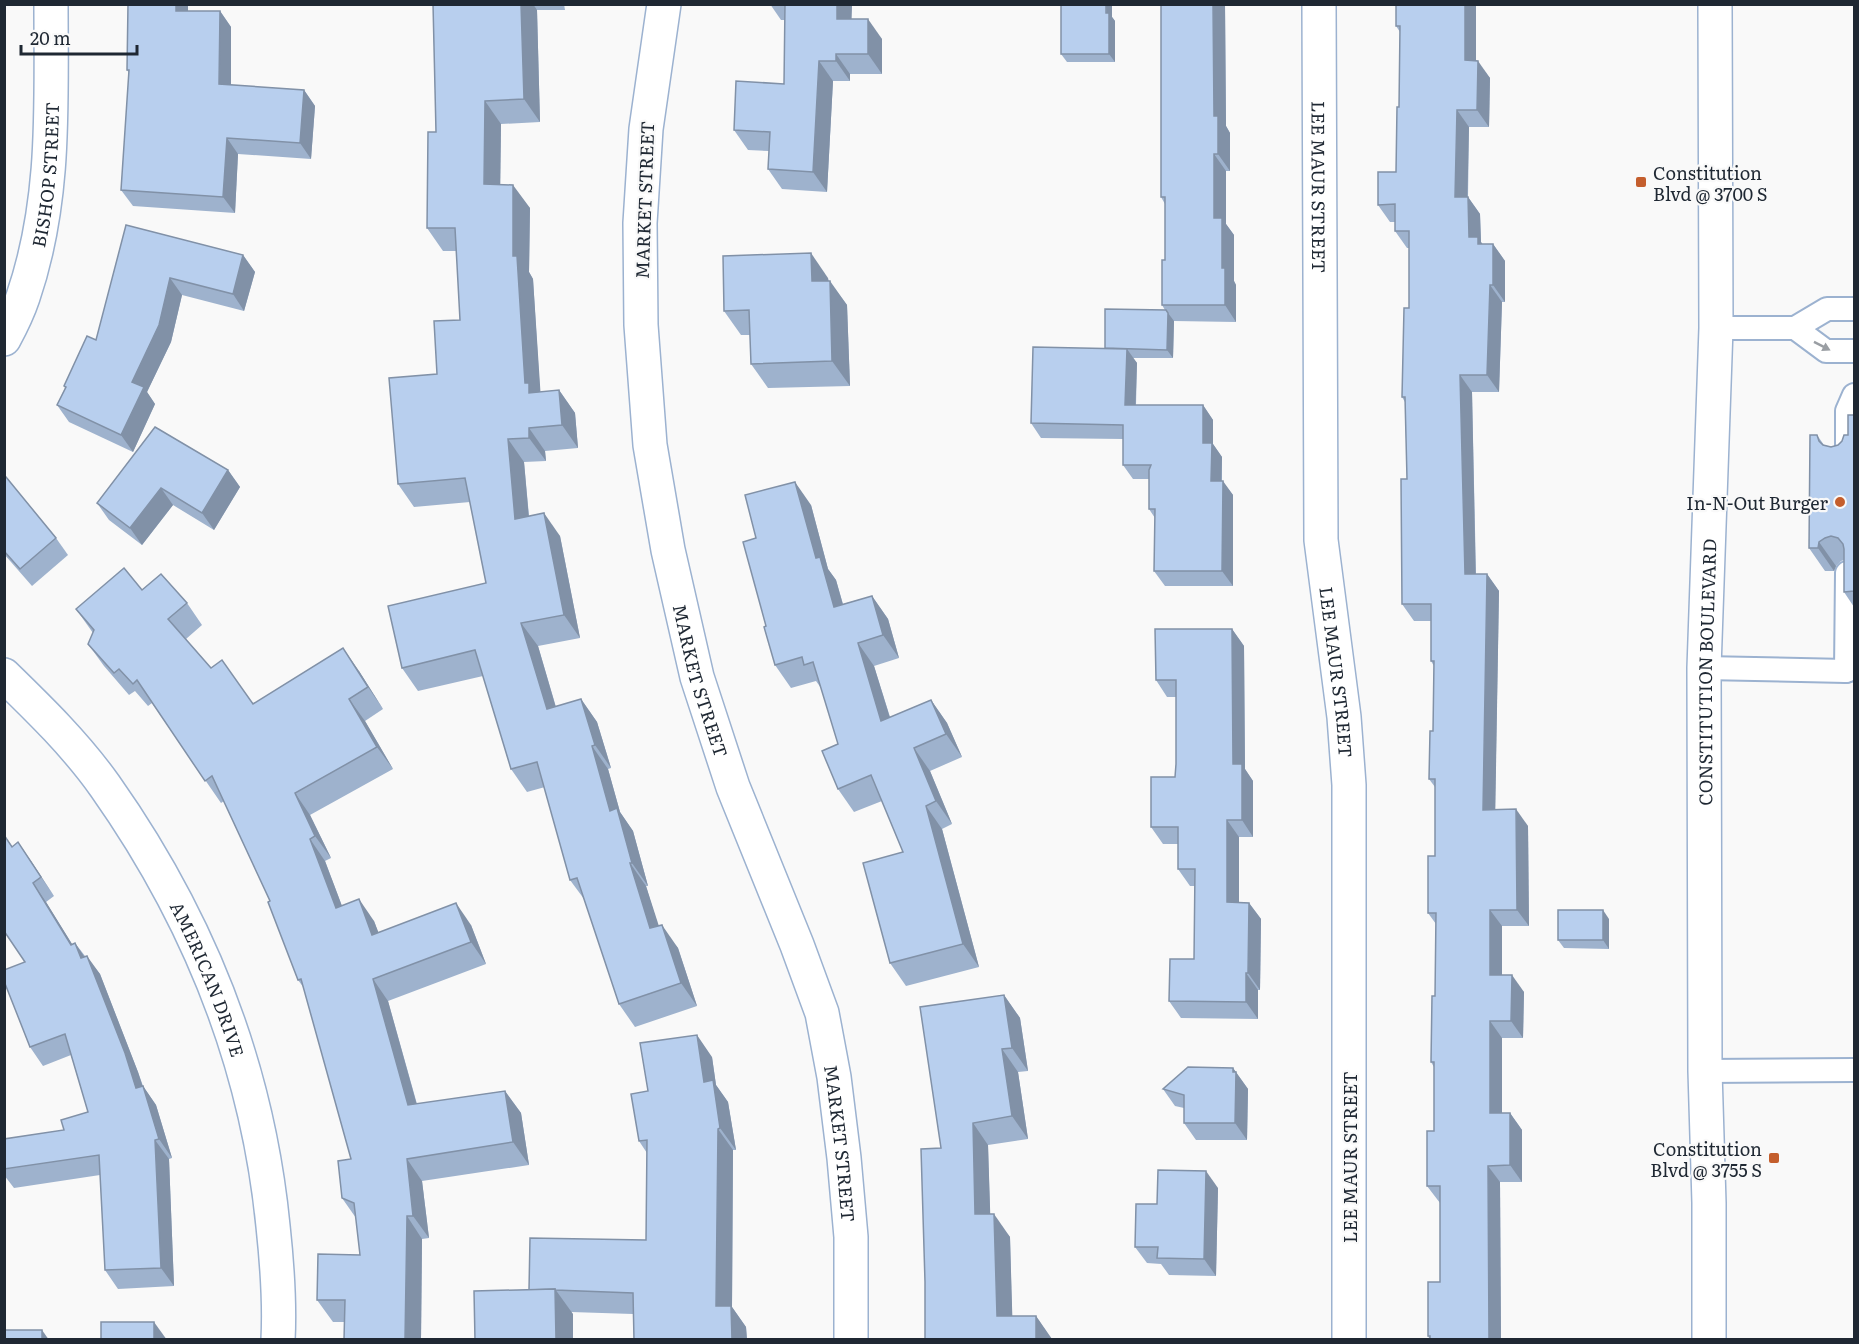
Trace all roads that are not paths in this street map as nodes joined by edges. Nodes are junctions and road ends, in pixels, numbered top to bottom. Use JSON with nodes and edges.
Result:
{"nodes":[{"id":1,"x":51,"y":4,"type":"edge"},
{"id":2,"x":664,"y":4,"type":"edge"},
{"id":3,"x":1319,"y":4,"type":"edge"},
{"id":4,"x":1715,"y":4,"type":"edge"},
{"id":5,"x":1854,"y":309,"type":"edge"},
{"id":6,"x":1716,"y":328,"type":"junction"},
{"id":7,"x":1795,"y":328,"type":"junction"},
{"id":8,"x":4,"y":339,"type":"edge"},
{"id":9,"x":1854,"y":351,"type":"edge"},
{"id":10,"x":1854,"y":395,"type":"edge"},
{"id":11,"x":1847,"y":457,"type":"edge"},
{"id":12,"x":1847,"y":573,"type":"edge"},
{"id":13,"x":1704,"y":668,"type":"junction"},
{"id":14,"x":1850,"y":669,"type":"edge"},
{"id":15,"x":4,"y":675,"type":"edge"},
{"id":16,"x":1854,"y":1070,"type":"edge"},
{"id":17,"x":1705,"y":1071,"type":"junction"},
{"id":18,"x":278,"y":1340,"type":"edge"},
{"id":19,"x":851,"y":1340,"type":"edge"},
{"id":20,"x":1349,"y":1340,"type":"edge"},
{"id":21,"x":1709,"y":1340,"type":"edge"}],
"edges":[{"from":1,"to":8,"type":"street","name":"BISHOP STREET"},
{"from":2,"to":19,"type":"street","name":"MARKET STREET"},
{"from":3,"to":20,"type":"street","name":"LEE MAUR STREET"},
{"from":4,"to":6,"type":"street","name":"CONSTITUTION BOULEVARD"},
{"from":5,"to":7,"type":"lane"},
{"from":6,"to":7,"type":"lane"},
{"from":6,"to":13,"type":"street","name":"CONSTITUTION BOULEVARD"},
{"from":7,"to":9,"type":"lane","one_way":true},
{"from":10,"to":11,"type":"lane"},
{"from":12,"to":14,"type":"lane"},
{"from":13,"to":14,"type":"lane"},
{"from":13,"to":17,"type":"street","name":"CONSTITUTION BOULEVARD"},
{"from":15,"to":18,"type":"street","name":"AMERICAN DRIVE"},
{"from":16,"to":17,"type":"lane"},
{"from":17,"to":21,"type":"street","name":"CONSTITUTION BOULEVARD"}]}
